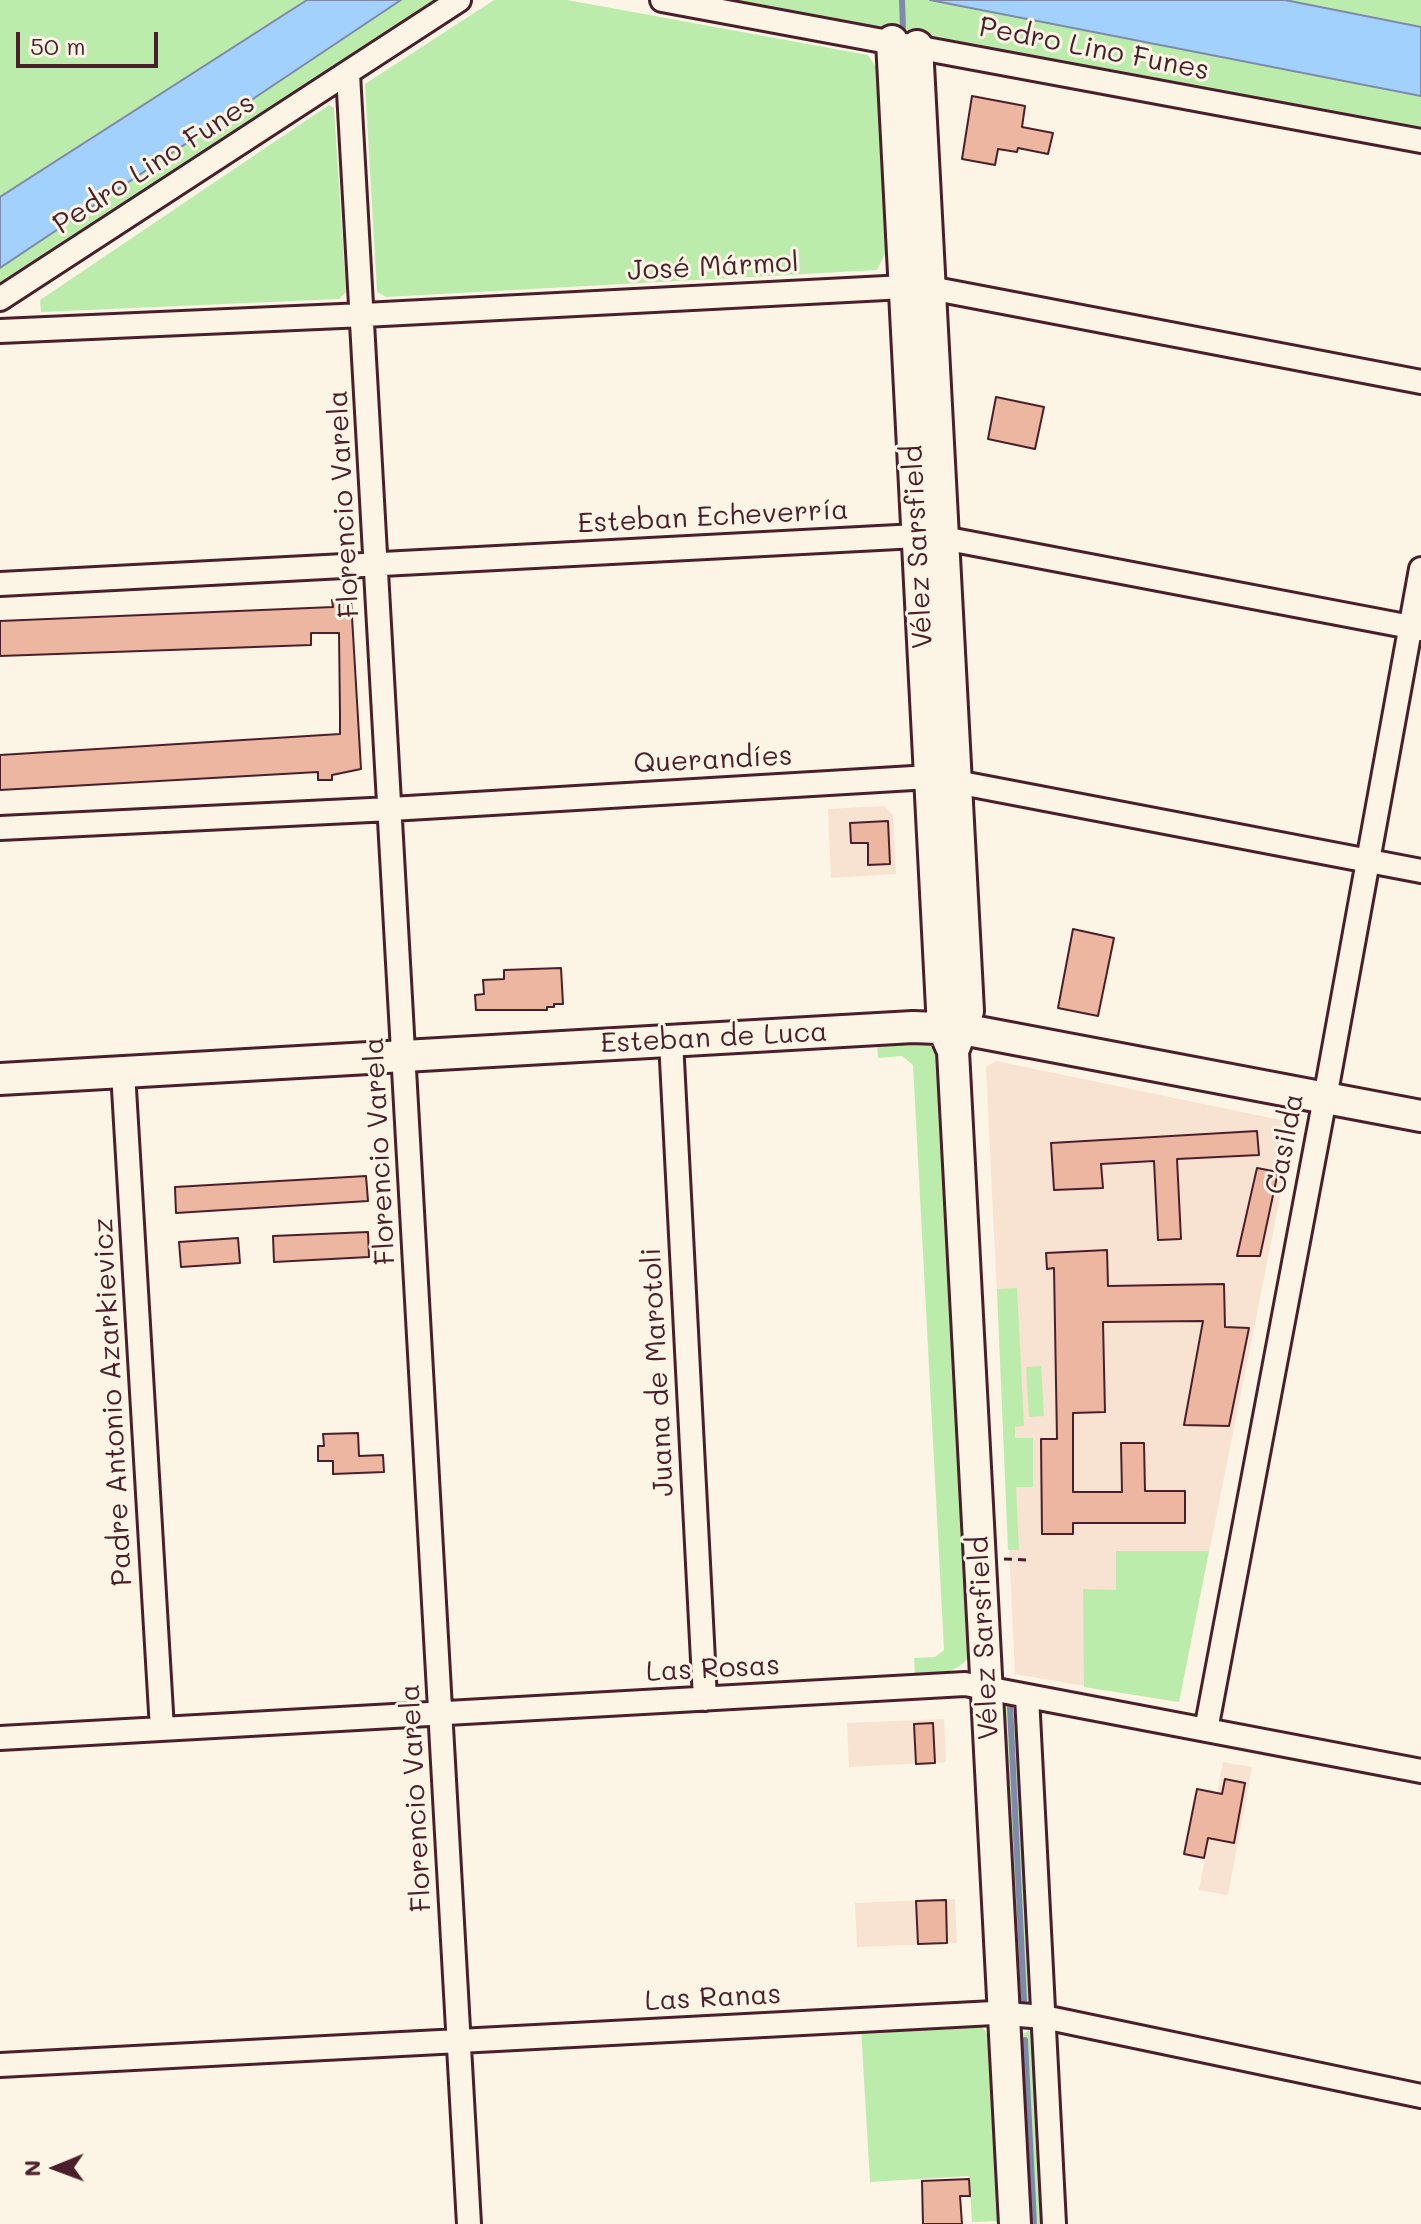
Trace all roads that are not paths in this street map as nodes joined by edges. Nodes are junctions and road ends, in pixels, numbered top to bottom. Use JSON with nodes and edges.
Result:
{"nodes":[{"id":1,"x":459,"y":0,"type":"edge"},
{"id":2,"x":662,"y":0,"type":"edge"},
{"id":3,"x":904,"y":43,"type":"junction"},
{"id":4,"x":348,"y":74,"type":"junction"},
{"id":5,"x":1421,"y":141,"type":"edge"},
{"id":6,"x":917,"y":288,"type":"junction"},
{"id":7,"x":0,"y":299,"type":"edge"},
{"id":8,"x":364,"y":315,"type":"junction"},
{"id":9,"x":0,"y":331,"type":"edge"},
{"id":10,"x":1421,"y":382,"type":"edge"},
{"id":11,"x":930,"y":537,"type":"junction"},
{"id":12,"x":378,"y":565,"type":"junction"},
{"id":13,"x":1421,"y":569,"type":"edge"},
{"id":14,"x":0,"y":584,"type":"edge"},
{"id":15,"x":1416,"y":628,"type":"edge"},
{"id":16,"x":943,"y":780,"type":"junction"},
{"id":17,"x":391,"y":809,"type":"junction"},
{"id":18,"x":0,"y":828,"type":"edge"},
{"id":19,"x":1367,"y":861,"type":"junction"},
{"id":20,"x":1421,"y":871,"type":"edge"},
{"id":21,"x":953,"y":1036,"type":"junction"},
{"id":22,"x":671,"y":1041,"type":"junction"},
{"id":23,"x":405,"y":1056,"type":"junction"},
{"id":24,"x":123,"y":1072,"type":"junction"},
{"id":25,"x":0,"y":1079,"type":"edge"},
{"id":26,"x":1325,"y":1098,"type":"junction"},
{"id":27,"x":1421,"y":1116,"type":"edge"},
{"id":28,"x":987,"y":1688,"type":"junction"},
{"id":29,"x":1027,"y":1696,"type":"junction"},
{"id":30,"x":705,"y":1699,"type":"junction"},
{"id":31,"x":441,"y":1715,"type":"junction"},
{"id":32,"x":162,"y":1729,"type":"junction"},
{"id":33,"x":1206,"y":1730,"type":"junction"},
{"id":34,"x":0,"y":1738,"type":"edge"},
{"id":35,"x":1421,"y":1771,"type":"edge"},
{"id":36,"x":1004,"y":2013,"type":"junction"},
{"id":37,"x":1044,"y":2017,"type":"junction"},
{"id":38,"x":459,"y":2042,"type":"junction"},
{"id":39,"x":0,"y":2065,"type":"edge"},
{"id":40,"x":1421,"y":2096,"type":"edge"},
{"id":41,"x":469,"y":2224,"type":"edge"},
{"id":42,"x":1015,"y":2224,"type":"edge"},
{"id":43,"x":1054,"y":2224,"type":"edge"}],
"edges":[{"from":1,"to":4,"type":"street","name":"Pedro Lino Funes"},
{"from":2,"to":3,"type":"street","name":"Pedro Lino Funes"},
{"from":3,"to":5,"type":"street","name":"Pedro Lino Funes"},
{"from":3,"to":6,"type":"street","name":"Vélez Sarsfield"},
{"from":4,"to":7,"type":"street","name":"Pedro Lino Funes"},
{"from":4,"to":8,"type":"street","name":"Florencio Varela"},
{"from":6,"to":8,"type":"street","name":"José Mármol"},
{"from":6,"to":10,"type":"street","name":"José Mármol"},
{"from":6,"to":11,"type":"street","name":"Vélez Sarsfield"},
{"from":8,"to":9,"type":"street","name":"José Mármol"},
{"from":8,"to":12,"type":"street","name":"Florencio Varela"},
{"from":11,"to":12,"type":"street","name":"Esteban Echeverría"},
{"from":11,"to":15,"type":"street","name":"Esteban Echeverría"},
{"from":11,"to":16,"type":"street","name":"Vélez Sarsfield"},
{"from":12,"to":14,"type":"street","name":"Esteban Echeverría"},
{"from":12,"to":17,"type":"street","name":"Florencio Varela"},
{"from":13,"to":15,"type":"street","name":"Casilda"},
{"from":15,"to":19,"type":"street","name":"Casilda"},
{"from":16,"to":17,"type":"street","name":"Querandíes"},
{"from":16,"to":19,"type":"street","name":"Querandíes"},
{"from":16,"to":21,"type":"street","name":"Vélez Sarsfield"},
{"from":17,"to":18,"type":"street","name":"Querandíes"},
{"from":17,"to":23,"type":"street","name":"Florencio Varela"},
{"from":19,"to":20,"type":"street","name":"Querandíes"},
{"from":19,"to":26,"type":"street","name":"Casilda"},
{"from":21,"to":22,"type":"street","name":"Esteban de Luca"},
{"from":21,"to":26,"type":"street","name":"Esteban de Luca"},
{"from":21,"to":28,"type":"street","name":"Vélez Sarsfield"},
{"from":22,"to":23,"type":"street","name":"Esteban de Luca"},
{"from":22,"to":30,"type":"street","name":"Juana de Marotoli"},
{"from":23,"to":24,"type":"street","name":"Esteban de Luca"},
{"from":23,"to":31,"type":"street","name":"Florencio Varela"},
{"from":24,"to":25,"type":"street","name":"Esteban de Luca"},
{"from":24,"to":32,"type":"street","name":"Padre Antonio Azarkievicz"},
{"from":26,"to":27,"type":"street","name":"Esteban de Luca"},
{"from":26,"to":33,"type":"street","name":"Casilda"},
{"from":28,"to":29,"type":"street","name":"Las Rosas"},
{"from":28,"to":30,"type":"street","name":"Las Rosas"},
{"from":28,"to":36,"type":"street","name":"Vélez Sarsfield"},
{"from":29,"to":33,"type":"street","name":"Las Rosas"},
{"from":29,"to":37,"type":"street","name":"Vélez Sarsfield"},
{"from":30,"to":31,"type":"street","name":"Las Rosas"},
{"from":31,"to":32,"type":"street","name":"Las Rosas"},
{"from":31,"to":38,"type":"street","name":"Florencio Varela"},
{"from":32,"to":34,"type":"street","name":"Las Rosas"},
{"from":33,"to":35,"type":"street","name":"Las Rosas"},
{"from":36,"to":37,"type":"street","name":"Las Ranas"},
{"from":36,"to":38,"type":"street","name":"Las Ranas"},
{"from":36,"to":42,"type":"street","name":"Vélez Sarsfield"},
{"from":37,"to":40,"type":"street","name":"Las Ranas"},
{"from":37,"to":43,"type":"street","name":"Vélez Sarsfield"},
{"from":38,"to":39,"type":"street","name":"Las Ranas"},
{"from":38,"to":41,"type":"street","name":"Florencio Varela"}]}
